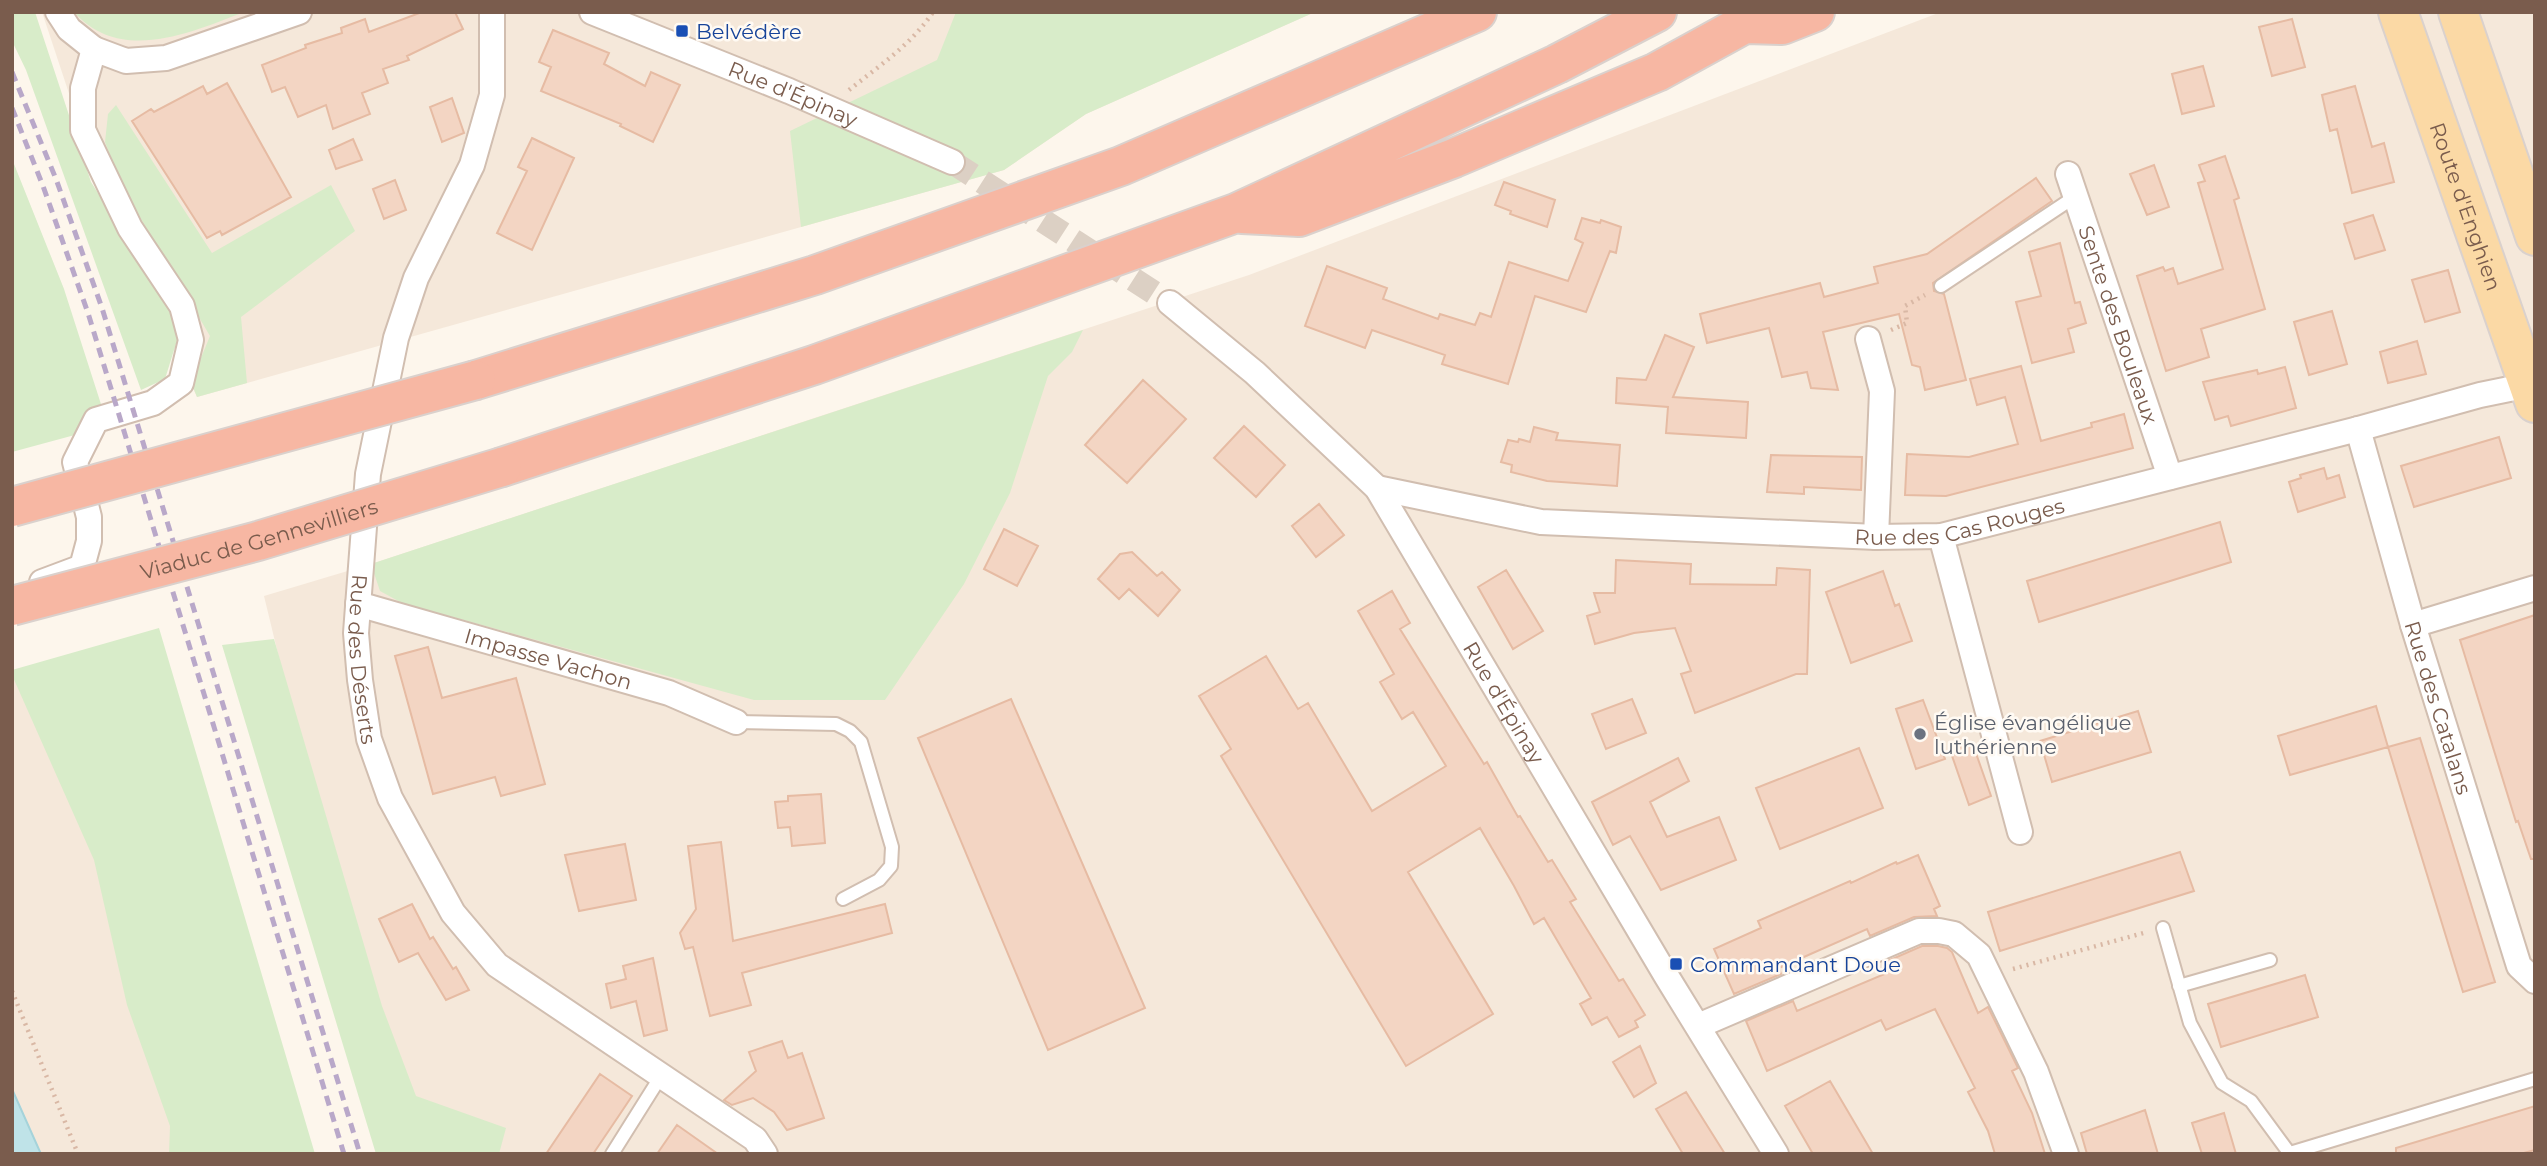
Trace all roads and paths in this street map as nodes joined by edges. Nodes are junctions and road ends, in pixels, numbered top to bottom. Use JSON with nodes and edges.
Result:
{"nodes":[{"id":1,"x":58,"y":12,"type":"edge"},
{"id":2,"x":299,"y":12,"type":"edge"},
{"id":3,"x":492,"y":12,"type":"edge"},
{"id":4,"x":592,"y":12,"type":"edge"},
{"id":5,"x":933,"y":12,"type":"edge"},
{"id":6,"x":1477,"y":12,"type":"edge"},
{"id":7,"x":1657,"y":12,"type":"edge"},
{"id":8,"x":1815,"y":12,"type":"edge"},
{"id":9,"x":2398,"y":12,"type":"edge"},
{"id":10,"x":2458,"y":12,"type":"edge"},
{"id":11,"x":1756,"y":18,"type":"edge"},
{"id":12,"x":94,"y":49,"type":"junction"},
{"id":13,"x":827,"y":108,"type":"junction"},
{"id":14,"x":953,"y":162,"type":"tunnel mouth"},
{"id":15,"x":2072,"y":185,"type":"joint"},
{"id":16,"x":1236,"y":213,"type":"junction"},
{"id":17,"x":2535,"y":236,"type":"edge"},
{"id":18,"x":1941,"y":286,"type":"joint"},
{"id":19,"x":1170,"y":303,"type":"tunnel mouth"},
{"id":20,"x":1868,"y":340,"type":"joint"},
{"id":21,"x":2532,"y":394,"type":"edge"},
{"id":22,"x":2358,"y":429,"type":"junction"},
{"id":23,"x":2170,"y":477,"type":"junction"},
{"id":24,"x":1377,"y":488,"type":"junction"},
{"id":25,"x":12,"y":507,"type":"edge"},
{"id":26,"x":1941,"y":536,"type":"junction"},
{"id":27,"x":1876,"y":537,"type":"junction"},
{"id":28,"x":2535,"y":587,"type":"edge"},
{"id":29,"x":12,"y":593,"type":"edge"},
{"id":30,"x":358,"y":604,"type":"junction"},
{"id":31,"x":12,"y":606,"type":"edge"},
{"id":32,"x":2413,"y":625,"type":"junction"},
{"id":33,"x":736,"y":722,"type":"joint"},
{"id":34,"x":2020,"y":832,"type":"dead end"},
{"id":35,"x":844,"y":899,"type":"dead end"},
{"id":36,"x":2162,"y":928,"type":"joint"},
{"id":37,"x":2270,"y":960,"type":"dead end"},
{"id":38,"x":1989,"y":975,"type":"junction"},
{"id":39,"x":2535,"y":981,"type":"edge"},
{"id":40,"x":2179,"y":986,"type":"junction"},
{"id":41,"x":12,"y":990,"type":"edge"},
{"id":42,"x":1698,"y":1026,"type":"junction"},
{"id":43,"x":661,"y":1076,"type":"junction"},
{"id":44,"x":2535,"y":1079,"type":"edge"},
{"id":45,"x":78,"y":1154,"type":"edge"},
{"id":46,"x":612,"y":1154,"type":"edge"},
{"id":47,"x":765,"y":1154,"type":"edge"},
{"id":48,"x":1776,"y":1154,"type":"edge"},
{"id":49,"x":2066,"y":1154,"type":"edge"},
{"id":50,"x":2290,"y":1154,"type":"edge"}],
"edges":[{"from":1,"to":12,"type":"street"},
{"from":2,"to":12,"type":"street"},
{"from":3,"to":30,"type":"street","name":"Rue des Déserts"},
{"from":4,"to":13,"type":"street","name":"Rue d'Épinay"},
{"from":5,"to":13,"type":"path"},
{"from":6,"to":25,"type":"highway","bridge":true},
{"from":7,"to":16,"type":"highway","name":"Viaduc de Gennevilliers"},
{"from":8,"to":11,"type":"highway"},
{"from":9,"to":21,"type":"main road","name":"Route d'Enghien"},
{"from":10,"to":17,"type":"main road"},
{"from":11,"to":16,"type":"highway"},
{"from":12,"to":29,"type":"street"},
{"from":13,"to":14,"type":"street","name":"Rue d'Épinay"},
{"from":15,"to":18,"type":"lane"},
{"from":15,"to":23,"type":"street","name":"Sente des Bouleaux"},
{"from":16,"to":31,"type":"highway","name":"Viaduc de Gennevilliers","bridge":true},
{"from":18,"to":20,"type":"path"},
{"from":19,"to":24,"type":"street","name":"Rue d'Épinay"},
{"from":20,"to":27,"type":"street"},
{"from":21,"to":22,"type":"street","name":"Rue des Cas Rouges"},
{"from":22,"to":23,"type":"street","name":"Rue des Cas Rouges"},
{"from":22,"to":32,"type":"street","name":"Rue des Catalans"},
{"from":23,"to":26,"type":"street","name":"Rue des Cas Rouges"},
{"from":24,"to":27,"type":"street","name":"Rue des Cas Rouges"},
{"from":24,"to":42,"type":"street","name":"Rue d'Épinay"},
{"from":26,"to":27,"type":"street","name":"Rue des Cas Rouges"},
{"from":26,"to":34,"type":"street"},
{"from":28,"to":32,"type":"street"},
{"from":30,"to":33,"type":"street","name":"Impasse Vachon"},
{"from":30,"to":43,"type":"street","name":"Rue des Déserts"},
{"from":32,"to":39,"type":"street","name":"Rue des Catalans"},
{"from":33,"to":35,"type":"lane"},
{"from":36,"to":38,"type":"path"},
{"from":36,"to":40,"type":"lane"},
{"from":37,"to":40,"type":"lane"},
{"from":38,"to":42,"type":"street"},
{"from":38,"to":49,"type":"street"},
{"from":40,"to":50,"type":"lane"},
{"from":41,"to":45,"type":"path"},
{"from":42,"to":48,"type":"street","name":"Rue d'Épinay"},
{"from":43,"to":46,"type":"lane"},
{"from":43,"to":47,"type":"street","name":"Rue des Déserts"},
{"from":44,"to":50,"type":"lane"}]}
